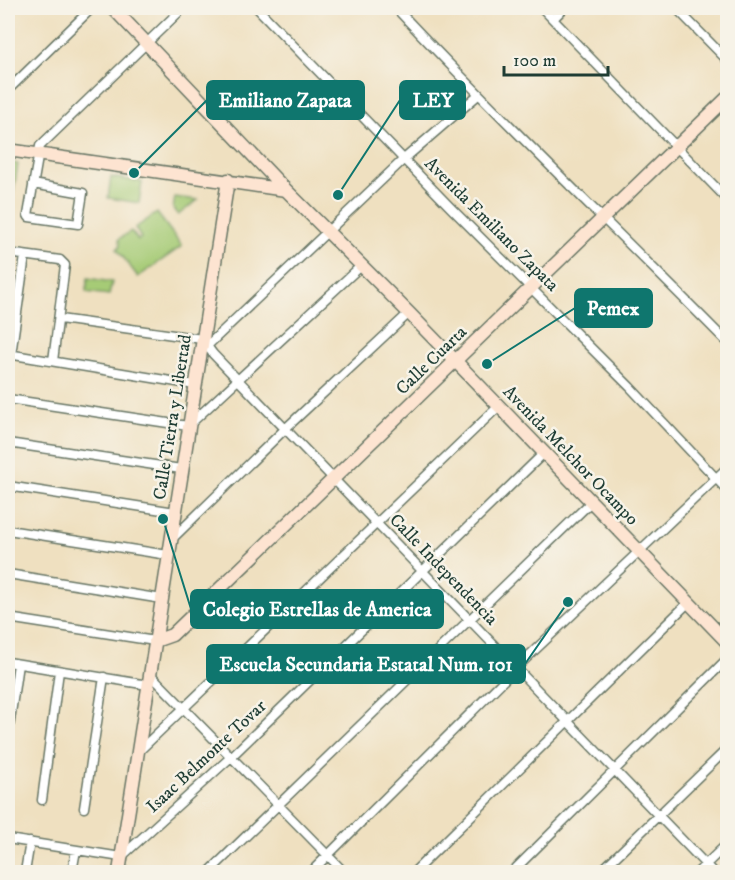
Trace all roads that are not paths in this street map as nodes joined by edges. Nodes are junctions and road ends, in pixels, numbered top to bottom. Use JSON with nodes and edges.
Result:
{"nodes":[{"id":1,"x":92,"y":8,"type":"edge"},
{"id":2,"x":113,"y":8,"type":"edge"},
{"id":3,"x":183,"y":8,"type":"edge"},
{"id":4,"x":257,"y":8,"type":"edge"},
{"id":5,"x":396,"y":8,"type":"edge"},
{"id":6,"x":542,"y":8,"type":"edge"},
{"id":7,"x":564,"y":8,"type":"edge"},
{"id":8,"x":676,"y":8,"type":"edge"},
{"id":9,"x":553,"y":19,"type":"junction"},
{"id":10,"x":147,"y":43,"type":"junction"},
{"id":11,"x":728,"y":61,"type":"edge"},
{"id":12,"x":8,"y":90,"type":"edge"},
{"id":13,"x":478,"y":95,"type":"junction"},
{"id":14,"x":728,"y":97,"type":"edge"},
{"id":15,"x":676,"y":146,"type":"junction"},
{"id":16,"x":8,"y":150,"type":"edge"},
{"id":17,"x":38,"y":153,"type":"junction"},
{"id":18,"x":404,"y":159,"type":"junction"},
{"id":19,"x":228,"y":180,"type":"junction"},
{"id":20,"x":33,"y":184,"type":"junction"},
{"id":21,"x":286,"y":190,"type":"junction"},
{"id":22,"x":728,"y":200,"type":"edge"},
{"id":23,"x":603,"y":216,"type":"junction"},
{"id":24,"x":329,"y":231,"type":"junction"},
{"id":25,"x":8,"y":253,"type":"edge"},
{"id":26,"x":25,"y":256,"type":"junction"},
{"id":27,"x":362,"y":265,"type":"junction"},
{"id":28,"x":532,"y":287,"type":"junction"},
{"id":29,"x":409,"y":313,"type":"junction"},
{"id":30,"x":60,"y":319,"type":"junction"},
{"id":31,"x":205,"y":342,"type":"junction"},
{"id":32,"x":728,"y":343,"type":"edge"},
{"id":33,"x":9,"y":354,"type":"edge"},
{"id":34,"x":53,"y":361,"type":"junction"},
{"id":35,"x":456,"y":361,"type":"junction"},
{"id":36,"x":239,"y":380,"type":"junction"},
{"id":37,"x":195,"y":384,"type":"junction"},
{"id":38,"x":8,"y":399,"type":"edge"},
{"id":39,"x":498,"y":406,"type":"junction"},
{"id":40,"x":188,"y":426,"type":"junction"},
{"id":41,"x":285,"y":429,"type":"junction"},
{"id":42,"x":8,"y":443,"type":"edge"},
{"id":43,"x":544,"y":453,"type":"junction"},
{"id":44,"x":728,"y":466,"type":"edge"},
{"id":45,"x":181,"y":469,"type":"junction"},
{"id":46,"x":333,"y":479,"type":"junction"},
{"id":47,"x":715,"y":479,"type":"junction"},
{"id":48,"x":8,"y":486,"type":"edge"},
{"id":49,"x":728,"y":491,"type":"edge"},
{"id":50,"x":591,"y":502,"type":"junction"},
{"id":51,"x":175,"y":512,"type":"junction"},
{"id":52,"x":376,"y":521,"type":"junction"},
{"id":53,"x":8,"y":530,"type":"edge"},
{"id":54,"x":170,"y":541,"type":"junction"},
{"id":55,"x":638,"y":550,"type":"junction"},
{"id":56,"x":168,"y":555,"type":"junction"},
{"id":57,"x":423,"y":570,"type":"junction"},
{"id":58,"x":8,"y":574,"type":"edge"},
{"id":59,"x":162,"y":599,"type":"junction"},
{"id":60,"x":688,"y":603,"type":"junction"},
{"id":61,"x":8,"y":618,"type":"edge"},
{"id":62,"x":470,"y":620,"type":"junction"},
{"id":63,"x":155,"y":641,"type":"junction"},
{"id":64,"x":728,"y":643,"type":"edge"},
{"id":65,"x":728,"y":658,"type":"edge"},
{"id":66,"x":8,"y":662,"type":"edge"},
{"id":67,"x":18,"y":664,"type":"junction"},
{"id":68,"x":517,"y":667,"type":"junction"},
{"id":69,"x":59,"y":670,"type":"junction"},
{"id":70,"x":104,"y":677,"type":"junction"},
{"id":71,"x":149,"y":680,"type":"junction"},
{"id":72,"x":184,"y":710,"type":"junction"},
{"id":73,"x":568,"y":722,"type":"junction"},
{"id":74,"x":8,"y":735,"type":"edge"},
{"id":75,"x":728,"y":748,"type":"edge"},
{"id":76,"x":138,"y":752,"type":"junction"},
{"id":77,"x":231,"y":757,"type":"junction"},
{"id":78,"x":615,"y":770,"type":"junction"},
{"id":79,"x":42,"y":800,"type":"dead end"},
{"id":80,"x":277,"y":805,"type":"junction"},
{"id":81,"x":84,"y":808,"type":"dead end"},
{"id":82,"x":659,"y":814,"type":"junction"},
{"id":83,"x":8,"y":839,"type":"edge"},
{"id":84,"x":30,"y":842,"type":"junction"},
{"id":85,"x":728,"y":843,"type":"edge"},
{"id":86,"x":76,"y":850,"type":"junction"},
{"id":87,"x":328,"y":856,"type":"junction"},
{"id":88,"x":121,"y":857,"type":"junction"},
{"id":89,"x":706,"y":865,"type":"junction"},
{"id":90,"x":25,"y":873,"type":"edge"},
{"id":91,"x":72,"y":873,"type":"edge"},
{"id":92,"x":119,"y":873,"type":"edge"},
{"id":93,"x":209,"y":873,"type":"edge"},
{"id":94,"x":311,"y":873,"type":"edge"},
{"id":95,"x":344,"y":873,"type":"edge"},
{"id":96,"x":414,"y":873,"type":"edge"},
{"id":97,"x":512,"y":873,"type":"edge"},
{"id":98,"x":600,"y":873,"type":"edge"},
{"id":99,"x":698,"y":873,"type":"edge"},
{"id":100,"x":713,"y":873,"type":"edge"}],
"edges":[{"from":1,"to":12,"type":"street"},
{"from":2,"to":10,"type":"street","name":"Avenida Melchor Ocampo"},
{"from":3,"to":10,"type":"street"},
{"from":4,"to":18,"type":"street","name":"Avenida Emiliano Zapata"},
{"from":5,"to":13,"type":"street"},
{"from":6,"to":9,"type":"street"},
{"from":7,"to":9,"type":"street"},
{"from":8,"to":11,"type":"street"},
{"from":9,"to":15,"type":"street"},
{"from":10,"to":17,"type":"street"},
{"from":10,"to":21,"type":"street","name":"Avenida Melchor Ocampo"},
{"from":13,"to":18,"type":"street"},
{"from":13,"to":23,"type":"street"},
{"from":14,"to":15,"type":"street","name":"Calle Cuarta"},
{"from":15,"to":22,"type":"street"},
{"from":15,"to":23,"type":"street","name":"Calle Cuarta"},
{"from":16,"to":17,"type":"street"},
{"from":17,"to":19,"type":"street"},
{"from":17,"to":20,"type":"street"},
{"from":18,"to":24,"type":"street"},
{"from":18,"to":28,"type":"street","name":"Avenida Emiliano Zapata"},
{"from":19,"to":21,"type":"street"},
{"from":19,"to":31,"type":"street","name":"Calle Tierra y Libertad"},
{"from":20,"to":20,"type":"street"},
{"from":21,"to":24,"type":"street","name":"Avenida Melchor Ocampo"},
{"from":23,"to":28,"type":"street","name":"Calle Cuarta"},
{"from":23,"to":32,"type":"street"},
{"from":24,"to":27,"type":"street","name":"Avenida Melchor Ocampo"},
{"from":24,"to":31,"type":"street"},
{"from":25,"to":26,"type":"street"},
{"from":26,"to":30,"type":"street"},
{"from":26,"to":33,"type":"street"},
{"from":27,"to":29,"type":"street","name":"Avenida Melchor Ocampo"},
{"from":27,"to":36,"type":"street"},
{"from":28,"to":35,"type":"street","name":"Calle Cuarta"},
{"from":28,"to":47,"type":"street","name":"Avenida Emiliano Zapata"},
{"from":29,"to":35,"type":"street","name":"Avenida Melchor Ocampo"},
{"from":29,"to":41,"type":"street"},
{"from":30,"to":31,"type":"street"},
{"from":30,"to":34,"type":"street"},
{"from":31,"to":36,"type":"street","name":"Calle Independencia"},
{"from":31,"to":37,"type":"street","name":"Calle Tierra y Libertad"},
{"from":33,"to":34,"type":"street"},
{"from":34,"to":37,"type":"street"},
{"from":35,"to":39,"type":"street","name":"Avenida Melchor Ocampo"},
{"from":35,"to":46,"type":"street","name":"Calle Cuarta"},
{"from":36,"to":40,"type":"street"},
{"from":36,"to":41,"type":"street","name":"Calle Independencia"},
{"from":37,"to":40,"type":"street","name":"Calle Tierra y Libertad"},
{"from":38,"to":40,"type":"street"},
{"from":39,"to":43,"type":"street","name":"Avenida Melchor Ocampo"},
{"from":39,"to":52,"type":"street"},
{"from":40,"to":45,"type":"street","name":"Calle Tierra y Libertad"},
{"from":41,"to":46,"type":"street","name":"Calle Independencia"},
{"from":41,"to":54,"type":"street"},
{"from":42,"to":45,"type":"street"},
{"from":43,"to":50,"type":"street","name":"Avenida Melchor Ocampo"},
{"from":43,"to":57,"type":"street","name":"Isaac Belmonte Tovar"},
{"from":44,"to":47,"type":"street"},
{"from":45,"to":51,"type":"street","name":"Calle Tierra y Libertad"},
{"from":46,"to":52,"type":"street","name":"Calle Independencia"},
{"from":46,"to":63,"type":"street","name":"Calle Cuarta"},
{"from":47,"to":49,"type":"street","name":"Avenida Emiliano Zapata"},
{"from":47,"to":55,"type":"street"},
{"from":48,"to":51,"type":"street"},
{"from":50,"to":55,"type":"street","name":"Avenida Melchor Ocampo"},
{"from":50,"to":62,"type":"street"},
{"from":51,"to":54,"type":"street","name":"Calle Tierra y Libertad"},
{"from":52,"to":57,"type":"street","name":"Calle Independencia"},
{"from":52,"to":72,"type":"street"},
{"from":53,"to":56,"type":"street"},
{"from":54,"to":56,"type":"street","name":"Calle Tierra y Libertad"},
{"from":55,"to":60,"type":"street","name":"Avenida Melchor Ocampo"},
{"from":55,"to":68,"type":"street"},
{"from":56,"to":59,"type":"street","name":"Calle Tierra y Libertad"},
{"from":57,"to":62,"type":"street","name":"Calle Independencia"},
{"from":57,"to":77,"type":"street","name":"Isaac Belmonte Tovar"},
{"from":58,"to":59,"type":"street"},
{"from":59,"to":63,"type":"street","name":"Calle Tierra y Libertad"},
{"from":60,"to":64,"type":"street","name":"Avenida Melchor Ocampo"},
{"from":60,"to":73,"type":"street"},
{"from":61,"to":63,"type":"street"},
{"from":62,"to":68,"type":"street","name":"Calle Independencia"},
{"from":62,"to":80,"type":"street"},
{"from":63,"to":71,"type":"street","name":"Calle Tierra y Libertad"},
{"from":65,"to":78,"type":"street"},
{"from":66,"to":67,"type":"street"},
{"from":67,"to":69,"type":"street"},
{"from":67,"to":74,"type":"street"},
{"from":68,"to":73,"type":"street","name":"Calle Independencia"},
{"from":68,"to":87,"type":"street"},
{"from":69,"to":70,"type":"street"},
{"from":69,"to":79,"type":"street"},
{"from":70,"to":71,"type":"street"},
{"from":70,"to":81,"type":"street"},
{"from":71,"to":72,"type":"street"},
{"from":71,"to":76,"type":"street","name":"Calle Tierra y Libertad"},
{"from":72,"to":76,"type":"street"},
{"from":72,"to":77,"type":"street"},
{"from":73,"to":78,"type":"street","name":"Calle Independencia"},
{"from":73,"to":96,"type":"street"},
{"from":75,"to":82,"type":"street"},
{"from":76,"to":88,"type":"street","name":"Calle Tierra y Libertad"},
{"from":77,"to":80,"type":"street"},
{"from":77,"to":88,"type":"street","name":"Isaac Belmonte Tovar"},
{"from":78,"to":82,"type":"street","name":"Calle Independencia"},
{"from":78,"to":97,"type":"street"},
{"from":80,"to":87,"type":"street"},
{"from":80,"to":93,"type":"street"},
{"from":82,"to":89,"type":"street","name":"Calle Independencia"},
{"from":82,"to":98,"type":"street"},
{"from":83,"to":84,"type":"street"},
{"from":84,"to":86,"type":"street"},
{"from":84,"to":90,"type":"street"},
{"from":85,"to":89,"type":"street"},
{"from":86,"to":88,"type":"street"},
{"from":86,"to":91,"type":"street"},
{"from":87,"to":94,"type":"street"},
{"from":87,"to":95,"type":"street"},
{"from":88,"to":92,"type":"street","name":"Calle Tierra y Libertad"},
{"from":89,"to":99,"type":"street"},
{"from":89,"to":100,"type":"street","name":"Calle Independencia"}]}
